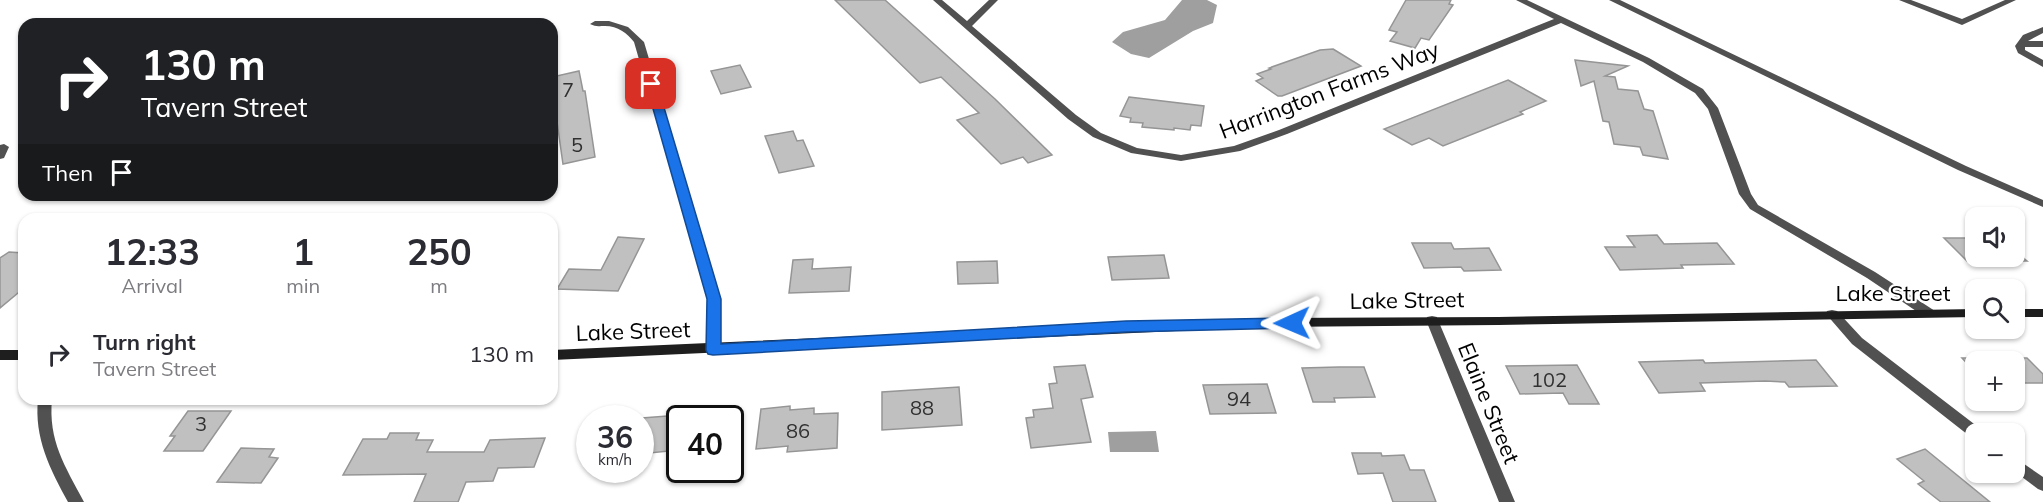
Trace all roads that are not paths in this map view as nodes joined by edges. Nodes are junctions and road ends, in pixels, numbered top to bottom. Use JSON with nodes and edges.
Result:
{"nodes":[{"id":1,"x":937,"y":0,"type":"edge"},
{"id":2,"x":994,"y":0,"type":"edge"},
{"id":3,"x":1520,"y":0,"type":"edge"},
{"id":4,"x":1613,"y":0,"type":"edge"},
{"id":5,"x":1904,"y":0,"type":"edge"},
{"id":6,"x":2012,"y":0,"type":"edge"},
{"id":7,"x":1560,"y":20,"type":"junction"},
{"id":8,"x":595,"y":24,"type":"dead end"},
{"id":9,"x":967,"y":26,"type":"junction"},
{"id":10,"x":2043,"y":30,"type":"edge"},
{"id":11,"x":2021,"y":44,"type":"junction"},
{"id":12,"x":2043,"y":44,"type":"edge"},
{"id":13,"x":2043,"y":64,"type":"edge"},
{"id":14,"x":2043,"y":204,"type":"edge"},
{"id":15,"x":2025,"y":313,"type":"edge"},
{"id":16,"x":2043,"y":313,"type":"edge"},
{"id":17,"x":1832,"y":314,"type":"junction"},
{"id":18,"x":1930,"y":314,"type":"junction"},
{"id":19,"x":1965,"y":314,"type":"edge"},
{"id":20,"x":1432,"y":320,"type":"junction"},
{"id":21,"x":713,"y":350,"type":"junction"},
{"id":22,"x":18,"y":355,"type":"edge"},
{"id":23,"x":558,"y":355,"type":"edge"},
{"id":24,"x":0,"y":356,"type":"edge"},
{"id":25,"x":44,"y":405,"type":"edge"},
{"id":26,"x":1965,"y":425,"type":"edge"},
{"id":27,"x":2025,"y":471,"type":"edge"},
{"id":28,"x":2043,"y":485,"type":"edge"},
{"id":29,"x":76,"y":502,"type":"edge"},
{"id":30,"x":1507,"y":502,"type":"edge"}],
"edges":[{"from":1,"to":9,"type":"street","name":"Harrington Farms Way"},
{"from":2,"to":9,"type":"street"},
{"from":3,"to":7,"type":"street"},
{"from":4,"to":14,"type":"street"},
{"from":5,"to":6,"type":"street"},
{"from":7,"to":9,"type":"street","name":"Harrington Farms Way"},
{"from":7,"to":18,"type":"street"},
{"from":8,"to":21,"type":"street"},
{"from":10,"to":11,"type":"street"},
{"from":11,"to":12,"type":"street"},
{"from":11,"to":13,"type":"street"},
{"from":15,"to":16,"type":"street"},
{"from":17,"to":18,"type":"street","name":"Lake Street"},
{"from":17,"to":20,"type":"street","name":"Lake Street"},
{"from":17,"to":26,"type":"street"},
{"from":18,"to":19,"type":"street","name":"Lake Street"},
{"from":20,"to":21,"type":"street","name":"Lake Street"},
{"from":20,"to":30,"type":"street","name":"Elaine Street"},
{"from":21,"to":23,"type":"street","name":"Lake Street"},
{"from":22,"to":24,"type":"street"},
{"from":25,"to":29,"type":"street"},
{"from":27,"to":28,"type":"street"}]}
